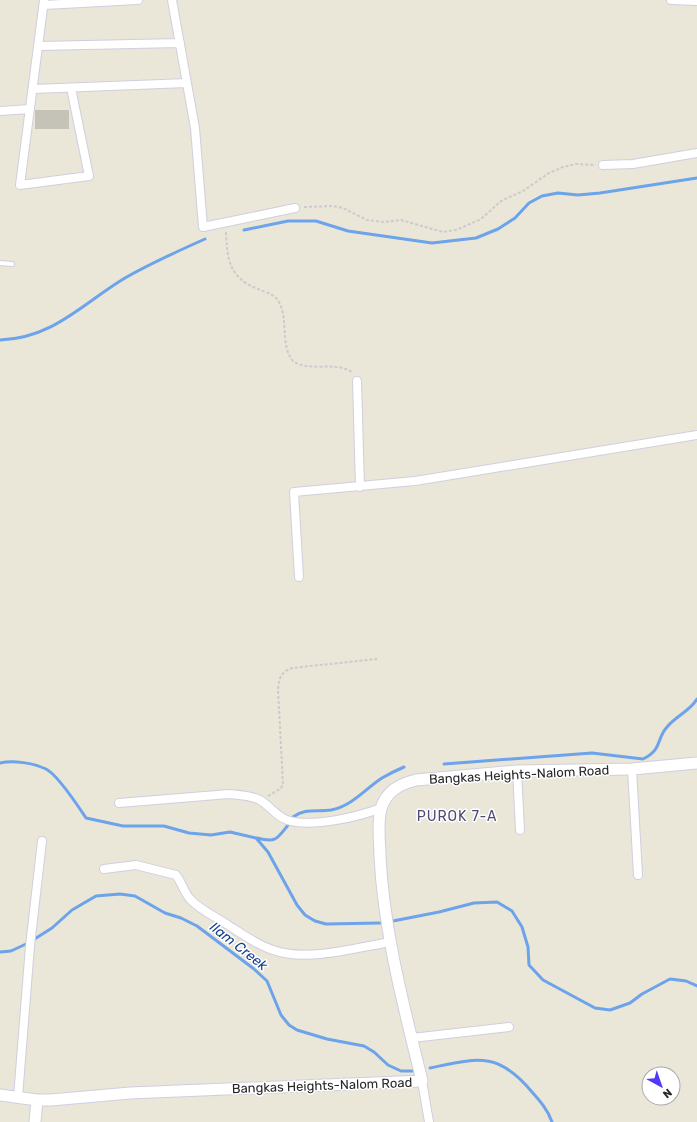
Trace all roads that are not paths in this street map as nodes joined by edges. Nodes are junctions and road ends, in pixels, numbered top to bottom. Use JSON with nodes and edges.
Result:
{"nodes":[{"id":1,"x":138,"y":0,"type":"edge"},
{"id":2,"x":172,"y":0,"type":"edge"},
{"id":3,"x":671,"y":0,"type":"edge"},
{"id":4,"x":697,"y":1,"type":"edge"},
{"id":5,"x":44,"y":2,"type":"edge"},
{"id":6,"x":180,"y":43,"type":"junction"},
{"id":7,"x":39,"y":46,"type":"junction"},
{"id":8,"x":187,"y":83,"type":"junction"},
{"id":9,"x":71,"y":88,"type":"junction"},
{"id":10,"x":33,"y":89,"type":"junction"},
{"id":11,"x":30,"y":109,"type":"junction"},
{"id":12,"x":0,"y":111,"type":"edge"},
{"id":13,"x":697,"y":153,"type":"edge"},
{"id":14,"x":603,"y":165,"type":"road end"},
{"id":15,"x":295,"y":208,"type":"road end"},
{"id":16,"x":0,"y":263,"type":"edge"},
{"id":17,"x":12,"y":264,"type":"dead end"},
{"id":18,"x":356,"y":381,"type":"road end"},
{"id":19,"x":697,"y":435,"type":"edge"},
{"id":20,"x":360,"y":487,"type":"junction"},
{"id":21,"x":299,"y":577,"type":"dead end"},
{"id":22,"x":697,"y":763,"type":"edge"},
{"id":23,"x":632,"y":769,"type":"junction"},
{"id":24,"x":518,"y":771,"type":"junction"},
{"id":25,"x":119,"y":803,"type":"dead end"},
{"id":26,"x":381,"y":808,"type":"junction"},
{"id":27,"x":520,"y":830,"type":"dead end"},
{"id":28,"x":42,"y":840,"type":"dead end"},
{"id":29,"x":104,"y":869,"type":"dead end"},
{"id":30,"x":638,"y":875,"type":"dead end"},
{"id":31,"x":390,"y":942,"type":"junction"},
{"id":32,"x":509,"y":1027,"type":"dead end"},
{"id":33,"x":412,"y":1038,"type":"junction"},
{"id":34,"x":422,"y":1081,"type":"junction"},
{"id":35,"x":0,"y":1095,"type":"edge"},
{"id":36,"x":18,"y":1097,"type":"junction"},
{"id":37,"x":37,"y":1100,"type":"junction"},
{"id":38,"x":35,"y":1122,"type":"edge"},
{"id":39,"x":429,"y":1122,"type":"edge"}],
"edges":[{"from":1,"to":5,"type":"street"},
{"from":2,"to":6,"type":"street"},
{"from":3,"to":4,"type":"street"},
{"from":5,"to":7,"type":"street"},
{"from":6,"to":7,"type":"street"},
{"from":6,"to":8,"type":"street"},
{"from":7,"to":10,"type":"street"},
{"from":8,"to":9,"type":"street"},
{"from":8,"to":15,"type":"street"},
{"from":9,"to":10,"type":"street"},
{"from":9,"to":11,"type":"street"},
{"from":10,"to":11,"type":"street"},
{"from":11,"to":12,"type":"street"},
{"from":13,"to":14,"type":"street"},
{"from":16,"to":17,"type":"lane"},
{"from":18,"to":20,"type":"street"},
{"from":19,"to":20,"type":"street"},
{"from":20,"to":21,"type":"street"},
{"from":22,"to":23,"type":"street","name":"Bangkas Heights-Nalom Road"},
{"from":23,"to":24,"type":"street","name":"Bangkas Heights-Nalom Road"},
{"from":23,"to":30,"type":"street"},
{"from":24,"to":26,"type":"street","name":"Bangkas Heights-Nalom Road"},
{"from":24,"to":27,"type":"street"},
{"from":25,"to":26,"type":"street"},
{"from":26,"to":31,"type":"street","name":"Bangkas Heights-Nalom Road"},
{"from":28,"to":36,"type":"street"},
{"from":29,"to":31,"type":"street"},
{"from":31,"to":33,"type":"street","name":"Bangkas Heights-Nalom Road"},
{"from":32,"to":33,"type":"street"},
{"from":33,"to":34,"type":"street","name":"Bangkas Heights-Nalom Road"},
{"from":34,"to":37,"type":"street","name":"Bangkas Heights-Nalom Road"},
{"from":34,"to":39,"type":"street"},
{"from":35,"to":36,"type":"street","name":"Bangkas Heights-Nalom Road"},
{"from":36,"to":37,"type":"street","name":"Bangkas Heights-Nalom Road"},
{"from":37,"to":38,"type":"street"}]}
